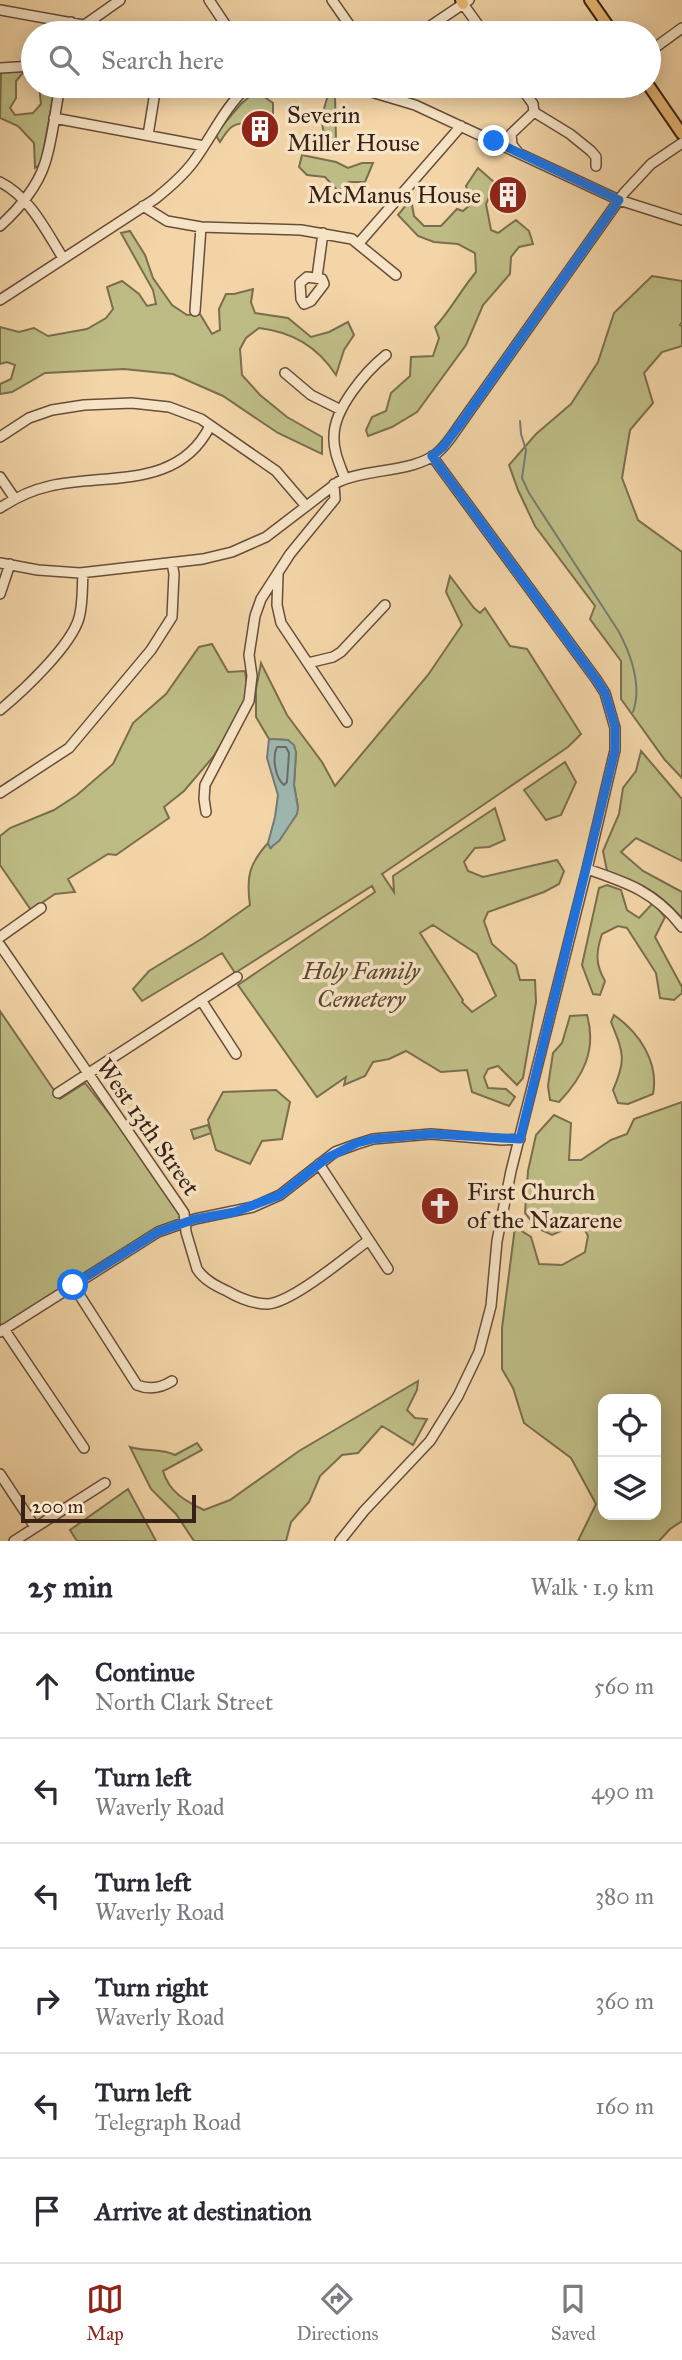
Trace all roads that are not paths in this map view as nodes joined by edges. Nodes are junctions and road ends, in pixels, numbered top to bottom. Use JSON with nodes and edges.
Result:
{"nodes":[{"id":1,"x":120,"y":0,"type":"edge"},
{"id":2,"x":209,"y":0,"type":"edge"},
{"id":3,"x":332,"y":0,"type":"edge"},
{"id":4,"x":590,"y":0,"type":"edge"},
{"id":5,"x":464,"y":1,"type":"edge"},
{"id":6,"x":0,"y":10,"type":"edge"},
{"id":7,"x":63,"y":21,"type":"edge"},
{"id":8,"x":90,"y":21,"type":"edge"},
{"id":9,"x":223,"y":21,"type":"edge"},
{"id":10,"x":347,"y":21,"type":"edge"},
{"id":11,"x":436,"y":21,"type":"edge"},
{"id":12,"x":476,"y":21,"type":"edge"},
{"id":13,"x":605,"y":21,"type":"edge"},
{"id":14,"x":682,"y":28,"type":"edge"},
{"id":15,"x":661,"y":43,"type":"edge"},
{"id":16,"x":21,"y":67,"type":"edge"},
{"id":17,"x":0,"y":68,"type":"edge"},
{"id":18,"x":58,"y":98,"type":"edge"},
{"id":19,"x":154,"y":98,"type":"edge"},
{"id":20,"x":236,"y":98,"type":"edge"},
{"id":21,"x":393,"y":98,"type":"edge"},
{"id":22,"x":529,"y":98,"type":"edge"},
{"id":23,"x":657,"y":98,"type":"edge"},
{"id":24,"x":534,"y":112,"type":"junction"},
{"id":25,"x":54,"y":118,"type":"junction"},
{"id":26,"x":461,"y":125,"type":"junction"},
{"id":27,"x":511,"y":134,"type":"junction"},
{"id":28,"x":682,"y":134,"type":"edge"},
{"id":29,"x":148,"y":135,"type":"junction"},
{"id":30,"x":494,"y":141,"type":"junction"},
{"id":31,"x":682,"y":143,"type":"edge"},
{"id":32,"x":204,"y":146,"type":"junction"},
{"id":33,"x":518,"y":152,"type":"junction"},
{"id":34,"x":596,"y":166,"type":"dead end"},
{"id":35,"x":0,"y":182,"type":"edge"},
{"id":36,"x":24,"y":199,"type":"junction"},
{"id":37,"x":619,"y":200,"type":"junction"},
{"id":38,"x":143,"y":206,"type":"junction"},
{"id":39,"x":682,"y":220,"type":"edge"},
{"id":40,"x":0,"y":226,"type":"edge"},
{"id":41,"x":201,"y":227,"type":"junction"},
{"id":42,"x":323,"y":233,"type":"junction"},
{"id":43,"x":359,"y":243,"type":"junction"},
{"id":44,"x":63,"y":258,"type":"junction"},
{"id":45,"x":396,"y":275,"type":"dead end"},
{"id":46,"x":317,"y":277,"type":"dead end"},
{"id":47,"x":0,"y":300,"type":"edge"},
{"id":48,"x":195,"y":311,"type":"dead end"},
{"id":49,"x":386,"y":355,"type":"dead end"},
{"id":50,"x":285,"y":373,"type":"dead end"},
{"id":51,"x":341,"y":410,"type":"junction"},
{"id":52,"x":211,"y":426,"type":"junction"},
{"id":53,"x":0,"y":438,"type":"edge"},
{"id":54,"x":432,"y":456,"type":"junction"},
{"id":55,"x":0,"y":477,"type":"edge"},
{"id":56,"x":345,"y":478,"type":"junction"},
{"id":57,"x":334,"y":484,"type":"junction"},
{"id":58,"x":15,"y":499,"type":"junction"},
{"id":59,"x":306,"y":506,"type":"junction"},
{"id":60,"x":0,"y":508,"type":"edge"},
{"id":61,"x":5,"y":563,"type":"edge"},
{"id":62,"x":172,"y":563,"type":"junction"},
{"id":63,"x":278,"y":572,"type":"junction"},
{"id":64,"x":83,"y":573,"type":"junction"},
{"id":65,"x":0,"y":594,"type":"edge"},
{"id":66,"x":385,"y":605,"type":"dead end"},
{"id":67,"x":308,"y":663,"type":"junction"},
{"id":68,"x":0,"y":710,"type":"edge"},
{"id":69,"x":347,"y":722,"type":"dead end"},
{"id":70,"x":0,"y":793,"type":"edge"},
{"id":71,"x":206,"y":812,"type":"dead end"},
{"id":72,"x":587,"y":869,"type":"junction"},
{"id":73,"x":41,"y":908,"type":"dead end"},
{"id":74,"x":682,"y":927,"type":"edge"},
{"id":75,"x":0,"y":937,"type":"edge"},
{"id":76,"x":0,"y":945,"type":"edge"},
{"id":77,"x":237,"y":977,"type":"dead end"},
{"id":78,"x":201,"y":1000,"type":"junction"},
{"id":79,"x":236,"y":1054,"type":"dead end"},
{"id":80,"x":88,"y":1073,"type":"junction"},
{"id":81,"x":58,"y":1093,"type":"dead end"},
{"id":82,"x":520,"y":1139,"type":"junction"},
{"id":83,"x":319,"y":1164,"type":"junction"},
{"id":84,"x":185,"y":1222,"type":"junction"},
{"id":85,"x":369,"y":1240,"type":"junction"},
{"id":86,"x":388,"y":1269,"type":"dead end"},
{"id":87,"x":73,"y":1285,"type":"junction"},
{"id":88,"x":2,"y":1330,"type":"edge"},
{"id":89,"x":172,"y":1381,"type":"dead end"},
{"id":90,"x":85,"y":1448,"type":"dead end"},
{"id":91,"x":0,"y":1474,"type":"edge"},
{"id":92,"x":105,"y":1483,"type":"dead end"},
{"id":93,"x":35,"y":1527,"type":"junction"},
{"id":94,"x":14,"y":1541,"type":"edge"},
{"id":95,"x":340,"y":1541,"type":"edge"}],
"edges":[{"from":1,"to":8,"type":"street"},
{"from":2,"to":9,"type":"street"},
{"from":3,"to":10,"type":"street"},
{"from":4,"to":13,"type":"main road"},
{"from":5,"to":11,"type":"street"},
{"from":5,"to":12,"type":"street"},
{"from":6,"to":7,"type":"street"},
{"from":14,"to":15,"type":"street"},
{"from":16,"to":17,"type":"street"},
{"from":18,"to":25,"type":"street"},
{"from":19,"to":29,"type":"street"},
{"from":20,"to":32,"type":"street"},
{"from":21,"to":26,"type":"street"},
{"from":22,"to":24,"type":"street"},
{"from":23,"to":28,"type":"main road"},
{"from":24,"to":27,"type":"street"},
{"from":24,"to":34,"type":"street"},
{"from":25,"to":29,"type":"street"},
{"from":25,"to":36,"type":"street"},
{"from":26,"to":30,"type":"street"},
{"from":26,"to":43,"type":"street"},
{"from":27,"to":30,"type":"street"},
{"from":27,"to":33,"type":"street"},
{"from":29,"to":32,"type":"street"},
{"from":30,"to":33,"type":"street"},
{"from":31,"to":37,"type":"street"},
{"from":32,"to":38,"type":"street"},
{"from":33,"to":37,"type":"street"},
{"from":35,"to":36,"type":"street"},
{"from":36,"to":40,"type":"street"},
{"from":36,"to":44,"type":"street"},
{"from":37,"to":39,"type":"street"},
{"from":37,"to":54,"type":"street"},
{"from":38,"to":41,"type":"street"},
{"from":38,"to":44,"type":"street"},
{"from":41,"to":42,"type":"street"},
{"from":41,"to":48,"type":"street"},
{"from":42,"to":43,"type":"street"},
{"from":42,"to":46,"type":"street"},
{"from":43,"to":45,"type":"street"},
{"from":44,"to":47,"type":"street"},
{"from":49,"to":51,"type":"street"},
{"from":50,"to":51,"type":"street"},
{"from":51,"to":56,"type":"street"},
{"from":52,"to":53,"type":"street"},
{"from":52,"to":58,"type":"street"},
{"from":52,"to":59,"type":"street"},
{"from":54,"to":56,"type":"street"},
{"from":54,"to":72,"type":"street"},
{"from":55,"to":58,"type":"street"},
{"from":56,"to":57,"type":"street"},
{"from":57,"to":59,"type":"street"},
{"from":57,"to":63,"type":"street"},
{"from":58,"to":60,"type":"street"},
{"from":59,"to":62,"type":"street"},
{"from":61,"to":64,"type":"street"},
{"from":61,"to":65,"type":"street"},
{"from":62,"to":64,"type":"street"},
{"from":62,"to":70,"type":"street"},
{"from":63,"to":67,"type":"street"},
{"from":63,"to":71,"type":"street"},
{"from":64,"to":68,"type":"street"},
{"from":66,"to":67,"type":"street"},
{"from":67,"to":69,"type":"street"},
{"from":72,"to":74,"type":"street"},
{"from":72,"to":82,"type":"street"},
{"from":73,"to":75,"type":"street"},
{"from":76,"to":80,"type":"street","name":"West 13th Street"},
{"from":77,"to":78,"type":"street"},
{"from":78,"to":79,"type":"street"},
{"from":78,"to":80,"type":"street"},
{"from":80,"to":81,"type":"street"},
{"from":80,"to":84,"type":"street","name":"West 13th Street"},
{"from":82,"to":83,"type":"street"},
{"from":82,"to":95,"type":"street"},
{"from":83,"to":84,"type":"street"},
{"from":83,"to":85,"type":"street"},
{"from":84,"to":85,"type":"street","name":"West 13th Street"},
{"from":84,"to":87,"type":"street"},
{"from":85,"to":86,"type":"street"},
{"from":87,"to":88,"type":"street"},
{"from":87,"to":89,"type":"street"},
{"from":88,"to":90,"type":"street"},
{"from":91,"to":93,"type":"street"},
{"from":92,"to":93,"type":"street"},
{"from":93,"to":94,"type":"street"}]}
